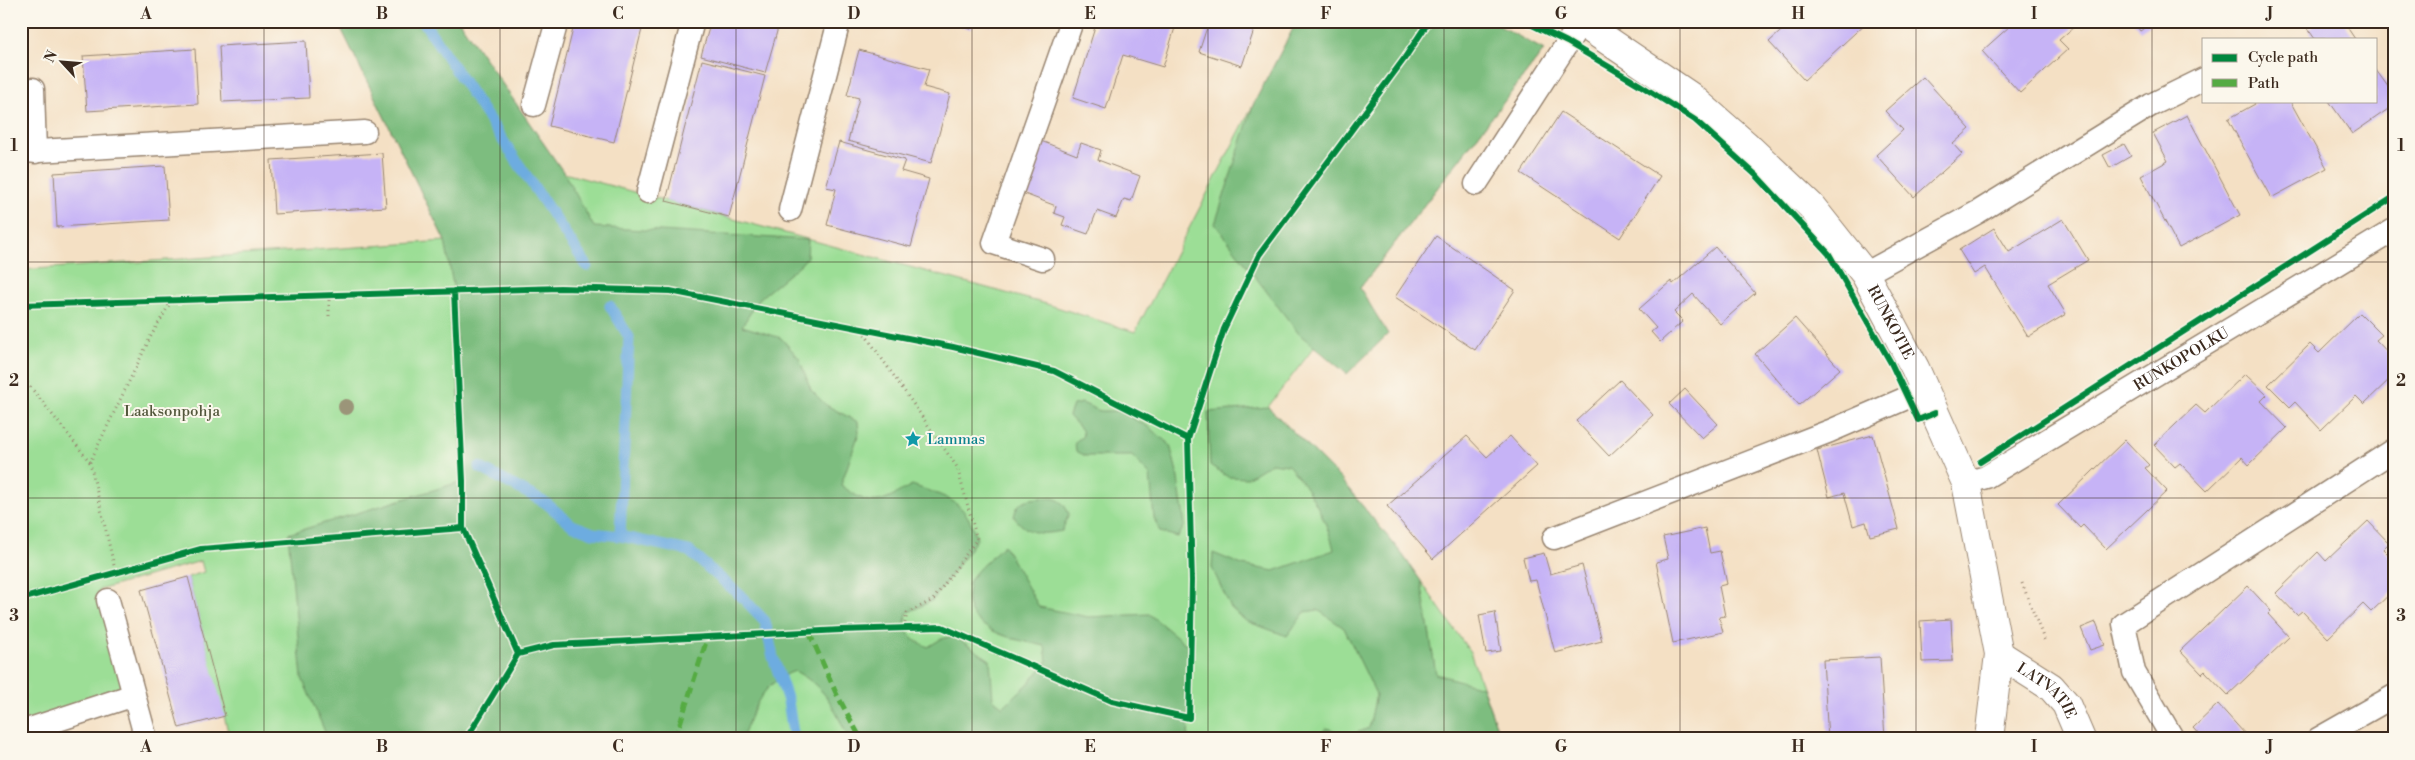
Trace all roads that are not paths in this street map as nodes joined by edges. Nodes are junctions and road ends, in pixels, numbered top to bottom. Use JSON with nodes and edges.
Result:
{"nodes":[{"id":1,"x":557,"y":21,"type":"edge"},
{"id":2,"x":694,"y":21,"type":"edge"},
{"id":3,"x":839,"y":21,"type":"edge"},
{"id":4,"x":1072,"y":21,"type":"edge"},
{"id":5,"x":1580,"y":22,"type":"edge"},
{"id":6,"x":2202,"y":80,"type":"edge"},
{"id":7,"x":34,"y":89,"type":"dead end"},
{"id":8,"x":534,"y":105,"type":"dead end"},
{"id":9,"x":365,"y":132,"type":"dead end"},
{"id":10,"x":28,"y":152,"type":"edge"},
{"id":11,"x":1476,"y":184,"type":"dead end"},
{"id":12,"x":648,"y":192,"type":"dead end"},
{"id":13,"x":790,"y":210,"type":"dead end"},
{"id":14,"x":2394,"y":230,"type":"edge"},
{"id":15,"x":1043,"y":259,"type":"dead end"},
{"id":16,"x":1865,"y":274,"type":"junction"},
{"id":17,"x":1925,"y":390,"type":"junction"},
{"id":18,"x":2394,"y":450,"type":"edge"},
{"id":19,"x":1966,"y":483,"type":"junction"},
{"id":20,"x":1554,"y":538,"type":"dead end"},
{"id":21,"x":108,"y":600,"type":"dead end"},
{"id":22,"x":1999,"y":654,"type":"junction"},
{"id":23,"x":134,"y":695,"type":"junction"},
{"id":24,"x":2394,"y":696,"type":"edge"},
{"id":25,"x":21,"y":732,"type":"edge"},
{"id":26,"x":146,"y":739,"type":"edge"},
{"id":27,"x":1989,"y":739,"type":"edge"},
{"id":28,"x":2080,"y":739,"type":"edge"},
{"id":29,"x":2173,"y":739,"type":"edge"},
{"id":30,"x":2318,"y":739,"type":"edge"}],
"edges":[{"from":1,"to":8,"type":"lane"},
{"from":2,"to":12,"type":"lane"},
{"from":3,"to":13,"type":"lane"},
{"from":4,"to":15,"type":"lane"},
{"from":5,"to":11,"type":"lane"},
{"from":5,"to":16,"type":"street","name":"RUNKOTIE"},
{"from":6,"to":16,"type":"lane"},
{"from":7,"to":10,"type":"lane"},
{"from":9,"to":10,"type":"lane"},
{"from":14,"to":19,"type":"lane","name":"RUNKOPOLKU"},
{"from":16,"to":17,"type":"street","name":"RUNKOTIE"},
{"from":17,"to":19,"type":"street","name":"RUNKOTIE"},
{"from":17,"to":20,"type":"lane"},
{"from":18,"to":29,"type":"lane"},
{"from":19,"to":22,"type":"street","name":"RUNKOTIE"},
{"from":21,"to":23,"type":"lane"},
{"from":22,"to":27,"type":"street","name":"RUNKOTIE"},
{"from":22,"to":28,"type":"street","name":"LATVATIE"},
{"from":23,"to":25,"type":"lane"},
{"from":23,"to":26,"type":"lane"},
{"from":24,"to":30,"type":"lane"}]}
